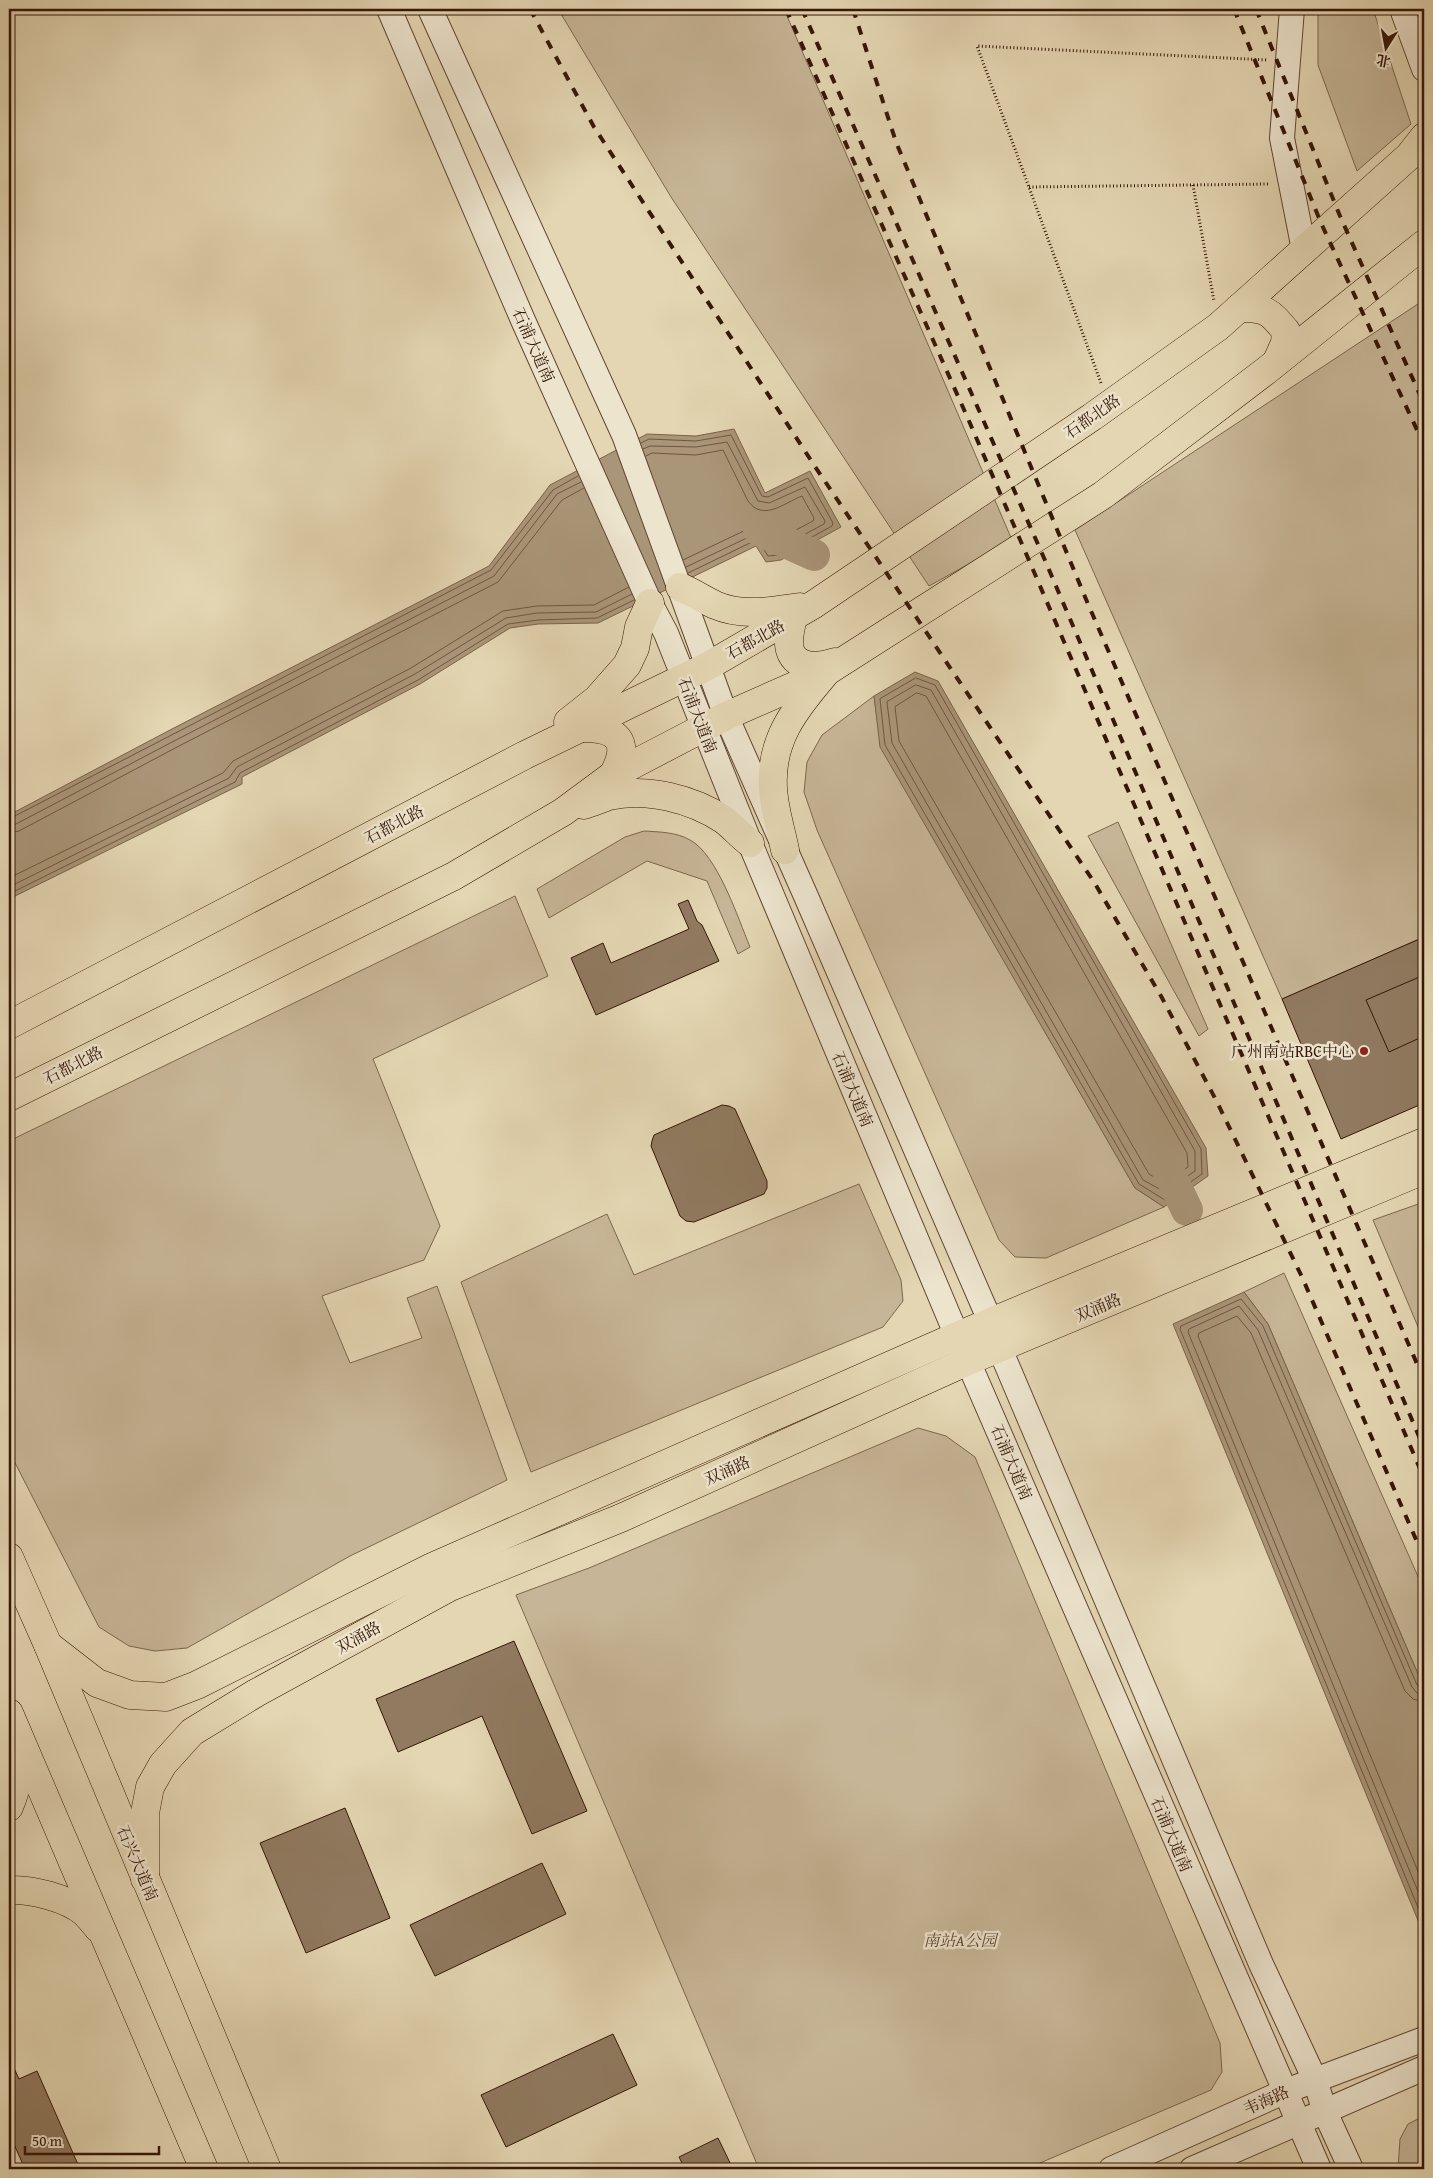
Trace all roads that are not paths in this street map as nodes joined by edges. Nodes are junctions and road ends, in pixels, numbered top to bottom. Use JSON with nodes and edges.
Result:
{"nodes":[{"id":1,"x":389,"y":9,"type":"edge"},
{"id":2,"x":430,"y":9,"type":"edge"},
{"id":3,"x":1292,"y":9,"type":"edge"},
{"id":4,"x":1402,"y":9,"type":"edge"},
{"id":5,"x":1424,"y":69,"type":"edge"},
{"id":6,"x":1424,"y":137,"type":"edge"},
{"id":7,"x":1424,"y":244,"type":"edge"},
{"id":8,"x":1304,"y":250,"type":"junction"},
{"id":9,"x":1239,"y":308,"type":"junction"},
{"id":10,"x":1277,"y":361,"type":"junction"},
{"id":11,"x":680,"y":587,"type":"junction"},
{"id":12,"x":650,"y":603,"type":"junction"},
{"id":13,"x":803,"y":611,"type":"junction"},
{"id":14,"x":835,"y":666,"type":"junction"},
{"id":15,"x":696,"y":671,"type":"junction"},
{"id":16,"x":714,"y":722,"type":"junction"},
{"id":17,"x":581,"y":728,"type":"junction"},
{"id":18,"x":525,"y":755,"type":"junction"},
{"id":19,"x":613,"y":775,"type":"junction"},
{"id":20,"x":563,"y":812,"type":"junction"},
{"id":21,"x":750,"y":844,"type":"junction"},
{"id":22,"x":785,"y":850,"type":"junction"},
{"id":23,"x":805,"y":894,"type":"junction"},
{"id":24,"x":778,"y":911,"type":"junction"},
{"id":25,"x":9,"y":1025,"type":"edge"},
{"id":26,"x":9,"y":1097,"type":"edge"},
{"id":27,"x":1424,"y":1142,"type":"edge"},
{"id":28,"x":1424,"y":1170,"type":"edge"},
{"id":29,"x":991,"y":1323,"type":"junction"},
{"id":30,"x":957,"y":1336,"type":"junction"},
{"id":31,"x":1000,"y":1349,"type":"junction"},
{"id":32,"x":968,"y":1361,"type":"junction"},
{"id":33,"x":9,"y":1557,"type":"edge"},
{"id":34,"x":48,"y":1645,"type":"junction"},
{"id":35,"x":9,"y":1714,"type":"edge"},
{"id":36,"x":9,"y":1807,"type":"edge"},
{"id":37,"x":145,"y":1879,"type":"junction"},
{"id":38,"x":9,"y":1890,"type":"edge"},
{"id":39,"x":103,"y":1933,"type":"junction"},
{"id":40,"x":1261,"y":1964,"type":"junction"},
{"id":41,"x":1234,"y":1976,"type":"junction"},
{"id":42,"x":1424,"y":2039,"type":"edge"},
{"id":43,"x":1424,"y":2068,"type":"edge"},
{"id":44,"x":1315,"y":2080,"type":"junction"},
{"id":45,"x":1286,"y":2091,"type":"junction"},
{"id":46,"x":1325,"y":2112,"type":"junction"},
{"id":47,"x":1299,"y":2123,"type":"junction"},
{"id":48,"x":204,"y":2169,"type":"edge"},
{"id":49,"x":267,"y":2169,"type":"edge"},
{"id":50,"x":1111,"y":2169,"type":"edge"},
{"id":51,"x":1192,"y":2169,"type":"edge"},
{"id":52,"x":1319,"y":2169,"type":"edge"},
{"id":53,"x":1352,"y":2169,"type":"edge"}],
"edges":[{"from":1,"to":12,"type":"street","name":"石浦大道南"},
{"from":2,"to":11,"type":"street","name":"石浦大道南"},
{"from":3,"to":8,"type":"street"},
{"from":4,"to":5,"type":"street"},
{"from":6,"to":8,"type":"main road","name":"石都北路"},
{"from":7,"to":10,"type":"main road"},
{"from":8,"to":9,"type":"main road","name":"石都北路"},
{"from":9,"to":10,"type":"main road"},
{"from":9,"to":13,"type":"main road","name":"石都北路"},
{"from":10,"to":14,"type":"main road"},
{"from":11,"to":12,"type":"street"},
{"from":11,"to":13,"type":"main road"},
{"from":11,"to":15,"type":"street","name":"石浦大道南"},
{"from":12,"to":15,"type":"street","name":"石浦大道南"},
{"from":12,"to":18,"type":"main road"},
{"from":13,"to":14,"type":"main road"},
{"from":13,"to":15,"type":"main road","name":"石都北路"},
{"from":14,"to":16,"type":"main road"},
{"from":14,"to":22,"type":"main road"},
{"from":15,"to":16,"type":"street","name":"石浦大道南"},
{"from":15,"to":17,"type":"main road","name":"石都北路"},
{"from":16,"to":19,"type":"main road"},
{"from":16,"to":21,"type":"street","name":"石浦大道南"},
{"from":16,"to":22,"type":"street","name":"石浦大道南"},
{"from":17,"to":18,"type":"main road","name":"石都北路"},
{"from":17,"to":19,"type":"main road"},
{"from":18,"to":25,"type":"main road","name":"石都北路"},
{"from":19,"to":20,"type":"main road"},
{"from":20,"to":21,"type":"main road"},
{"from":20,"to":26,"type":"main road","name":"石都北路"},
{"from":21,"to":24,"type":"street","name":"石浦大道南"},
{"from":22,"to":23,"type":"street","name":"石浦大道南"},
{"from":23,"to":24,"type":"street"},
{"from":23,"to":29,"type":"street","name":"石浦大道南"},
{"from":24,"to":30,"type":"street","name":"石浦大道南"},
{"from":27,"to":29,"type":"main road","name":"双涌路"},
{"from":28,"to":31,"type":"main road","name":"双涌路"},
{"from":29,"to":30,"type":"main road","name":"双涌路"},
{"from":29,"to":31,"type":"street","name":"石浦大道南"},
{"from":30,"to":32,"type":"street","name":"石浦大道南"},
{"from":30,"to":34,"type":"main road","name":"双涌路"},
{"from":31,"to":32,"type":"main road","name":"双涌路"},
{"from":31,"to":40,"type":"street","name":"石浦大道南"},
{"from":32,"to":37,"type":"main road","name":"双涌路"},
{"from":32,"to":41,"type":"street","name":"石浦大道南"},
{"from":33,"to":34,"type":"main road","name":"石兴大道南"},
{"from":34,"to":37,"type":"main road","name":"石兴大道南"},
{"from":35,"to":36,"type":"main road"},
{"from":35,"to":39,"type":"main road"},
{"from":37,"to":49,"type":"main road","name":"石兴大道南"},
{"from":38,"to":39,"type":"main road"},
{"from":39,"to":48,"type":"main road"},
{"from":40,"to":41,"type":"street"},
{"from":40,"to":44,"type":"street","name":"石浦大道南"},
{"from":41,"to":45,"type":"street","name":"石浦大道南"},
{"from":42,"to":44,"type":"street","name":"韦海路"},
{"from":43,"to":46,"type":"street","name":"韦海路"},
{"from":44,"to":45,"type":"street","name":"韦海路"},
{"from":44,"to":46,"type":"street","name":"石浦大道南"},
{"from":45,"to":47,"type":"street","name":"石浦大道南"},
{"from":45,"to":50,"type":"street","name":"韦海路"},
{"from":46,"to":47,"type":"street","name":"韦海路"},
{"from":46,"to":53,"type":"street","name":"石浦大道南"},
{"from":47,"to":51,"type":"street","name":"韦海路"},
{"from":47,"to":52,"type":"street","name":"石浦大道南"}]}
